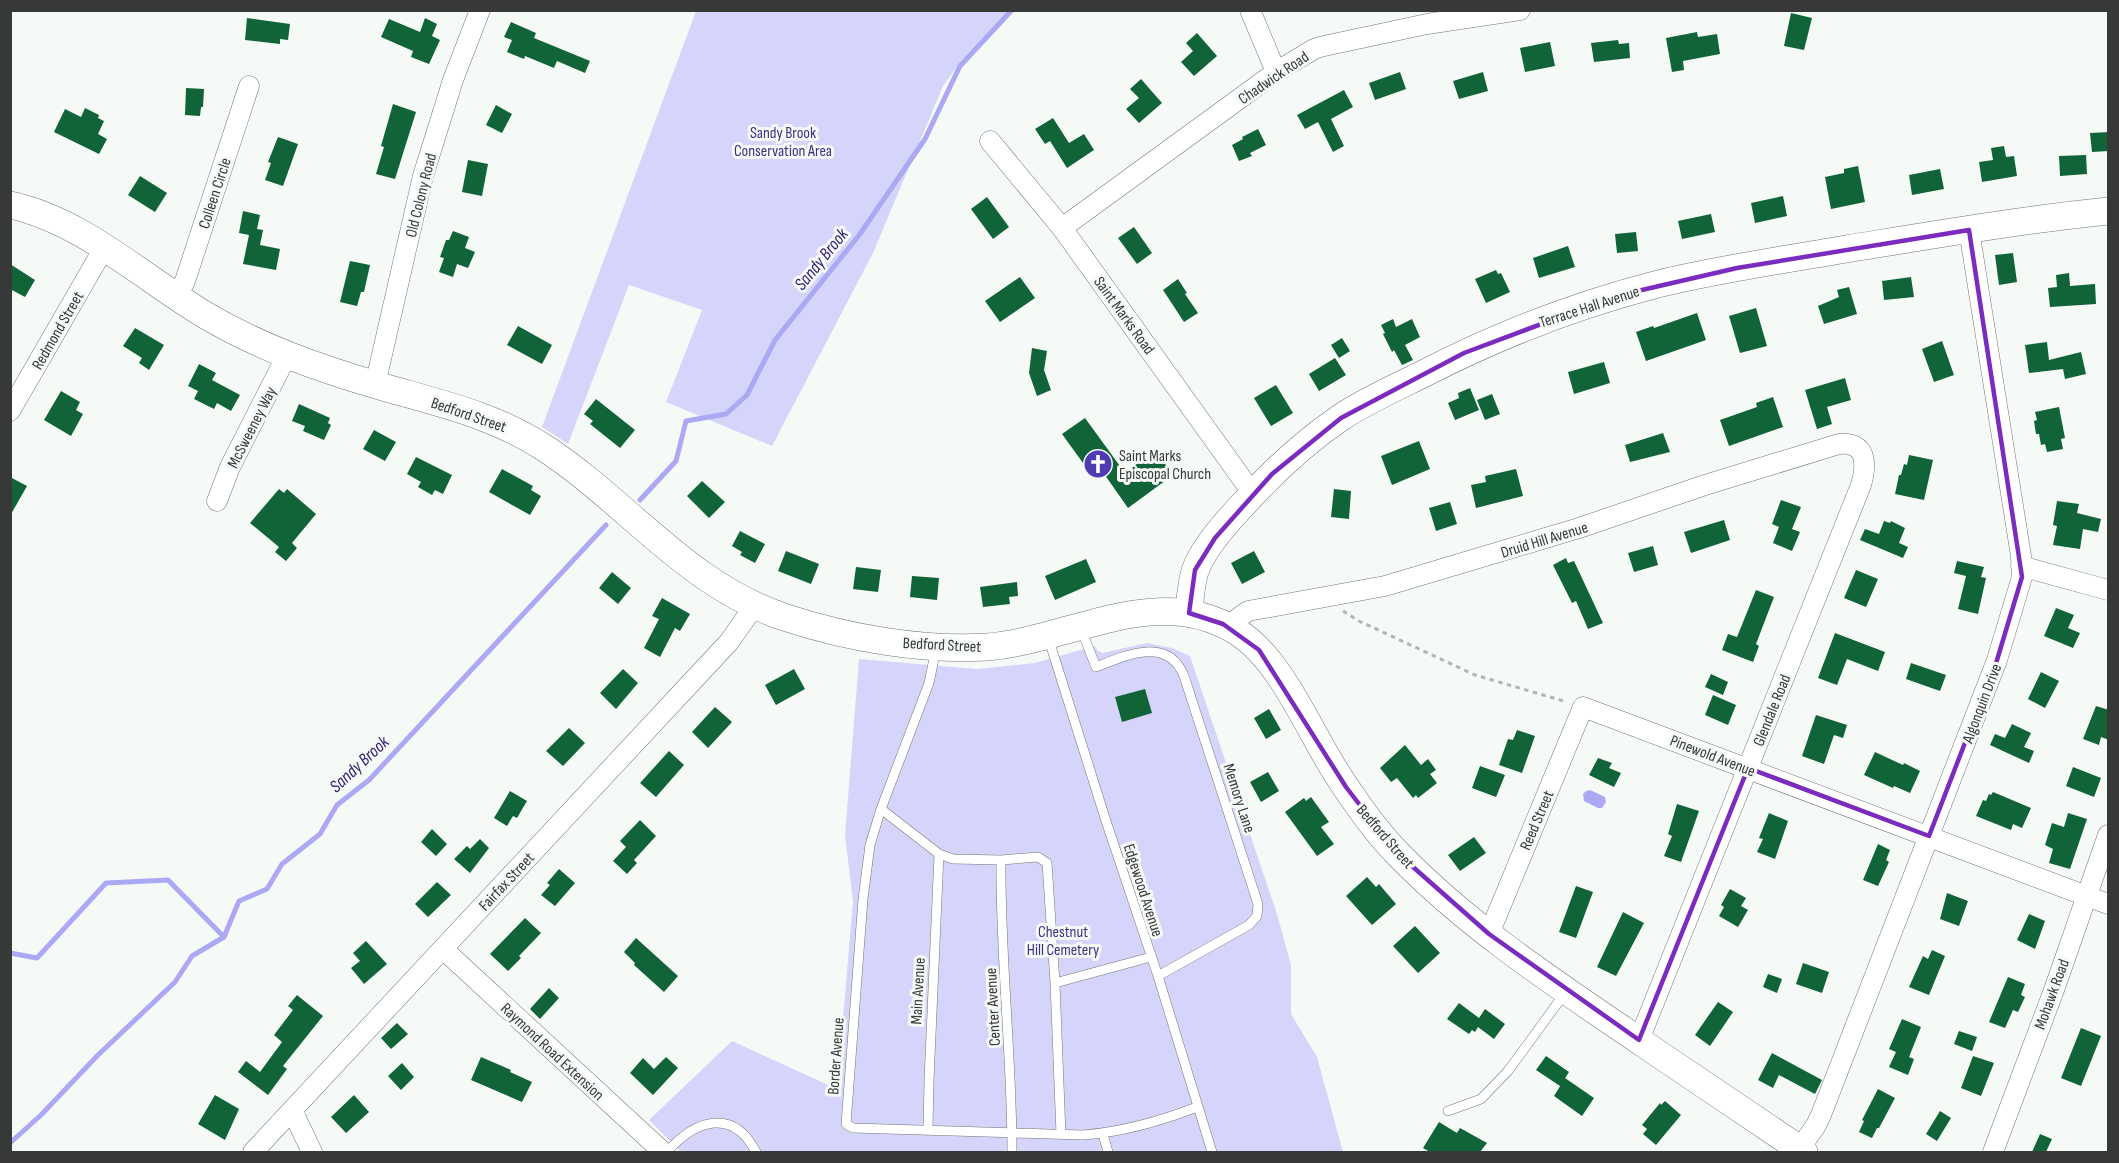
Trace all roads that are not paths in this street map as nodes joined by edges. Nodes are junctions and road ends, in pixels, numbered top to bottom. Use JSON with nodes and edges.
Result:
{"nodes":[{"id":1,"x":480,"y":10,"type":"edge"},
{"id":2,"x":1250,"y":10,"type":"edge"},
{"id":3,"x":1520,"y":10,"type":"edge"},
{"id":4,"x":1484,"y":14,"type":"edge"},
{"id":5,"x":1276,"y":72,"type":"junction"},
{"id":6,"x":249,"y":86,"type":"dead end"},
{"id":7,"x":990,"y":141,"type":"dead end"},
{"id":8,"x":10,"y":206,"type":"edge"},
{"id":9,"x":2109,"y":211,"type":"edge"},
{"id":10,"x":1062,"y":228,"type":"junction"},
{"id":11,"x":1969,"y":230,"type":"junction"},
{"id":12,"x":104,"y":248,"type":"junction"},
{"id":13,"x":176,"y":297,"type":"junction"},
{"id":14,"x":287,"y":355,"type":"junction"},
{"id":15,"x":375,"y":385,"type":"junction"},
{"id":16,"x":10,"y":411,"type":"edge"},
{"id":17,"x":1858,"y":447,"type":"joint"},
{"id":18,"x":1253,"y":494,"type":"junction"},
{"id":19,"x":217,"y":501,"type":"dead end"},
{"id":20,"x":2021,"y":566,"type":"junction"},
{"id":21,"x":2109,"y":590,"type":"edge"},
{"id":22,"x":755,"y":605,"type":"junction"},
{"id":23,"x":1189,"y":613,"type":"junction"},
{"id":24,"x":1080,"y":627,"type":"junction"},
{"id":25,"x":1231,"y":628,"type":"junction"},
{"id":26,"x":1048,"y":637,"type":"junction"},
{"id":27,"x":937,"y":646,"type":"junction"},
{"id":28,"x":1583,"y":707,"type":"joint"},
{"id":29,"x":1748,"y":768,"type":"junction"},
{"id":30,"x":881,"y":809,"type":"junction"},
{"id":31,"x":2109,"y":835,"type":"edge"},
{"id":32,"x":1929,"y":836,"type":"junction"},
{"id":33,"x":939,"y":854,"type":"junction"},
{"id":34,"x":1001,"y":860,"type":"junction"},
{"id":35,"x":2087,"y":896,"type":"junction"},
{"id":36,"x":2109,"y":904,"type":"edge"},
{"id":37,"x":1489,"y":934,"type":"junction"},
{"id":38,"x":443,"y":949,"type":"junction"},
{"id":39,"x":1151,"y":957,"type":"junction"},
{"id":40,"x":1158,"y":976,"type":"junction"},
{"id":41,"x":1055,"y":983,"type":"junction"},
{"id":42,"x":1566,"y":991,"type":"junction"},
{"id":43,"x":1639,"y":1040,"type":"junction"},
{"id":44,"x":1197,"y":1107,"type":"junction"},
{"id":45,"x":292,"y":1110,"type":"junction"},
{"id":46,"x":1448,"y":1111,"type":"dead end"},
{"id":47,"x":928,"y":1130,"type":"junction"},
{"id":48,"x":1012,"y":1133,"type":"junction"},
{"id":49,"x":1061,"y":1134,"type":"junction"},
{"id":50,"x":1103,"y":1134,"type":"junction"},
{"id":51,"x":1801,"y":1151,"type":"edge"},
{"id":52,"x":253,"y":1152,"type":"edge"},
{"id":53,"x":312,"y":1152,"type":"edge"},
{"id":54,"x":665,"y":1152,"type":"edge"},
{"id":55,"x":756,"y":1152,"type":"edge"},
{"id":56,"x":1012,"y":1152,"type":"edge"},
{"id":57,"x":1108,"y":1152,"type":"edge"},
{"id":58,"x":1212,"y":1152,"type":"edge"},
{"id":59,"x":1993,"y":1152,"type":"edge"}],
"edges":[{"from":1,"to":15,"type":"street","name":"Old Colony Road"},
{"from":2,"to":5,"type":"street"},
{"from":3,"to":4,"type":"street","name":"Chadwick Road"},
{"from":4,"to":5,"type":"street","name":"Chadwick Road"},
{"from":5,"to":10,"type":"street","name":"Chadwick Road"},
{"from":6,"to":13,"type":"street","name":"Colleen Circle"},
{"from":7,"to":10,"type":"street","name":"Saint Marks Road"},
{"from":8,"to":12,"type":"main road","name":"Bedford Street"},
{"from":9,"to":11,"type":"main road","name":"Terrace Hall Avenue"},
{"from":10,"to":18,"type":"street","name":"Saint Marks Road"},
{"from":11,"to":18,"type":"main road","name":"Terrace Hall Avenue"},
{"from":11,"to":20,"type":"street","name":"Algonquin Drive"},
{"from":12,"to":13,"type":"main road","name":"Bedford Street"},
{"from":12,"to":16,"type":"street","name":"Redmond Street"},
{"from":13,"to":14,"type":"main road","name":"Bedford Street"},
{"from":14,"to":15,"type":"main road","name":"Bedford Street"},
{"from":14,"to":19,"type":"street","name":"McSweeney Way"},
{"from":15,"to":22,"type":"main road","name":"Bedford Street"},
{"from":17,"to":25,"type":"street","name":"Druid Hill Avenue"},
{"from":17,"to":29,"type":"street","name":"Glendale Road"},
{"from":18,"to":23,"type":"main road","name":"Terrace Hall Avenue"},
{"from":20,"to":21,"type":"street"},
{"from":20,"to":32,"type":"street","name":"Algonquin Drive"},
{"from":22,"to":27,"type":"main road","name":"Bedford Street"},
{"from":22,"to":38,"type":"street","name":"Fairfax Street"},
{"from":23,"to":24,"type":"main road","name":"Bedford Street"},
{"from":23,"to":25,"type":"main road","name":"Bedford Street"},
{"from":24,"to":26,"type":"main road","name":"Bedford Street"},
{"from":24,"to":40,"type":"lane","name":"Memory Lane"},
{"from":25,"to":37,"type":"main road","name":"Bedford Street"},
{"from":26,"to":27,"type":"main road","name":"Bedford Street"},
{"from":26,"to":39,"type":"lane","name":"Edgewood Avenue"},
{"from":27,"to":30,"type":"lane","name":"Border Avenue"},
{"from":28,"to":29,"type":"street","name":"Pinewold Avenue"},
{"from":28,"to":37,"type":"street","name":"Reed Street"},
{"from":29,"to":32,"type":"street","name":"Pinewold Avenue"},
{"from":29,"to":43,"type":"street","name":"Glendale Road"},
{"from":30,"to":33,"type":"lane"},
{"from":30,"to":47,"type":"lane","name":"Border Avenue"},
{"from":31,"to":35,"type":"street","name":"Mohawk Road"},
{"from":32,"to":35,"type":"street","name":"Pinewold Avenue"},
{"from":32,"to":51,"type":"street","name":"Algonquin Drive"},
{"from":33,"to":34,"type":"lane"},
{"from":33,"to":47,"type":"lane","name":"Main Avenue"},
{"from":34,"to":41,"type":"lane"},
{"from":34,"to":48,"type":"lane","name":"Center Avenue"},
{"from":35,"to":36,"type":"street","name":"Pinewold Avenue"},
{"from":35,"to":59,"type":"street","name":"Mohawk Road"},
{"from":37,"to":42,"type":"main road","name":"Bedford Street"},
{"from":38,"to":45,"type":"street","name":"Fairfax Street"},
{"from":38,"to":54,"type":"street","name":"Raymond Road Extension"},
{"from":39,"to":40,"type":"lane","name":"Edgewood Avenue"},
{"from":39,"to":41,"type":"lane"},
{"from":40,"to":44,"type":"lane","name":"Edgewood Avenue"},
{"from":41,"to":49,"type":"lane"},
{"from":42,"to":43,"type":"main road","name":"Bedford Street"},
{"from":42,"to":46,"type":"lane"},
{"from":43,"to":51,"type":"main road","name":"Bedford Street"},
{"from":44,"to":50,"type":"lane","name":"Border Avenue"},
{"from":44,"to":58,"type":"lane","name":"Edgewood Avenue"},
{"from":45,"to":52,"type":"street","name":"Fairfax Street"},
{"from":45,"to":53,"type":"street"},
{"from":47,"to":48,"type":"lane","name":"Border Avenue"},
{"from":48,"to":49,"type":"lane","name":"Border Avenue"},
{"from":48,"to":56,"type":"lane","name":"Center Avenue"},
{"from":49,"to":50,"type":"lane","name":"Border Avenue"},
{"from":50,"to":57,"type":"lane"},
{"from":54,"to":55,"type":"lane"}]}
